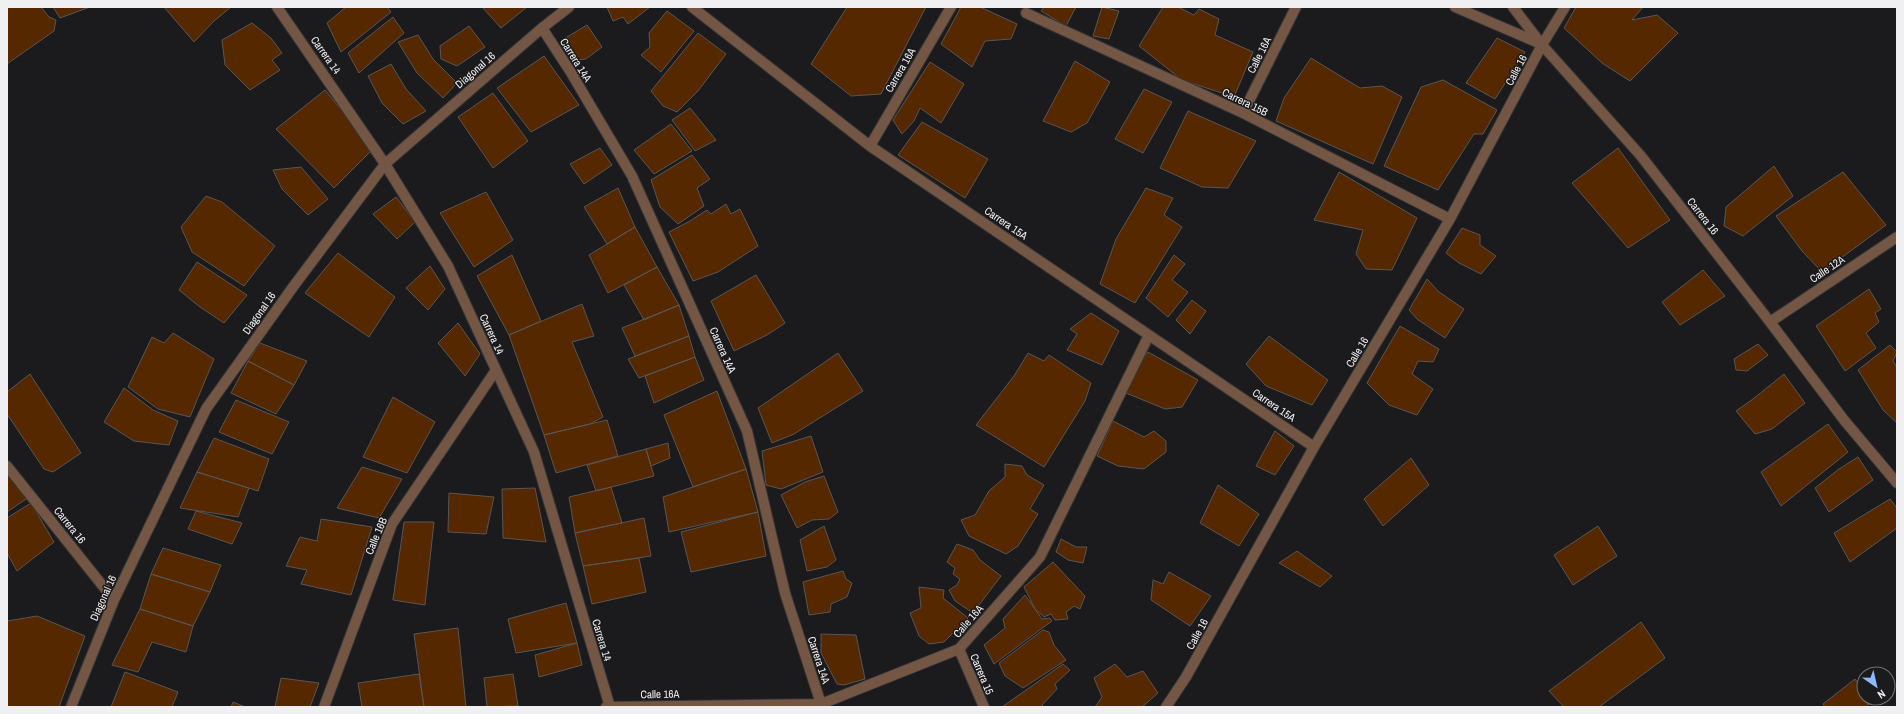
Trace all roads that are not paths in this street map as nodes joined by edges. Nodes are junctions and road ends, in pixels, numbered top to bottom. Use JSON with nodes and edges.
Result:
{"nodes":[{"id":1,"x":277,"y":7,"type":"edge"},
{"id":2,"x":569,"y":7,"type":"edge"},
{"id":3,"x":692,"y":7,"type":"edge"},
{"id":4,"x":951,"y":7,"type":"edge"},
{"id":5,"x":1296,"y":7,"type":"edge"},
{"id":6,"x":1455,"y":7,"type":"edge"},
{"id":7,"x":1512,"y":7,"type":"edge"},
{"id":8,"x":1565,"y":7,"type":"edge"},
{"id":9,"x":1026,"y":12,"type":"dead end"},
{"id":10,"x":542,"y":28,"type":"junction"},
{"id":11,"x":1542,"y":45,"type":"junction"},
{"id":12,"x":1243,"y":114,"type":"junction"},
{"id":13,"x":870,"y":146,"type":"junction"},
{"id":14,"x":385,"y":164,"type":"junction"},
{"id":15,"x":1450,"y":219,"type":"junction"},
{"id":16,"x":1897,"y":237,"type":"edge"},
{"id":17,"x":1770,"y":322,"type":"junction"},
{"id":18,"x":1148,"y":335,"type":"junction"},
{"id":19,"x":496,"y":370,"type":"junction"},
{"id":20,"x":1314,"y":448,"type":"junction"},
{"id":21,"x":7,"y":466,"type":"edge"},
{"id":22,"x":1897,"y":483,"type":"edge"},
{"id":23,"x":114,"y":600,"type":"junction"},
{"id":24,"x":959,"y":649,"type":"junction"},
{"id":25,"x":822,"y":706,"type":"edge"},
{"id":26,"x":71,"y":707,"type":"edge"},
{"id":27,"x":324,"y":707,"type":"edge"},
{"id":28,"x":606,"y":707,"type":"edge"},
{"id":29,"x":610,"y":707,"type":"edge"},
{"id":30,"x":984,"y":707,"type":"edge"},
{"id":31,"x":1166,"y":707,"type":"edge"}],
"edges":[{"from":1,"to":14,"type":"street","name":"Carrera 14"},
{"from":2,"to":10,"type":"street","name":"Diagonal 16"},
{"from":3,"to":13,"type":"street","name":"Carrera 15A"},
{"from":4,"to":13,"type":"street","name":"Carrera 16A"},
{"from":5,"to":12,"type":"street","name":"Calle 16A"},
{"from":6,"to":11,"type":"street","name":"Carrera 16"},
{"from":7,"to":11,"type":"street"},
{"from":8,"to":11,"type":"street","name":"Calle 16"},
{"from":9,"to":12,"type":"street","name":"Carrera 15B"},
{"from":10,"to":14,"type":"street","name":"Diagonal 16"},
{"from":10,"to":25,"type":"street","name":"Carrera 14A"},
{"from":11,"to":15,"type":"street","name":"Calle 16"},
{"from":11,"to":17,"type":"street","name":"Carrera 16"},
{"from":12,"to":15,"type":"street","name":"Carrera 15B"},
{"from":13,"to":18,"type":"street","name":"Carrera 15A"},
{"from":14,"to":19,"type":"street","name":"Carrera 14"},
{"from":14,"to":23,"type":"street","name":"Diagonal 16"},
{"from":15,"to":20,"type":"street","name":"Calle 16"},
{"from":16,"to":17,"type":"street","name":"Calle 12A"},
{"from":17,"to":22,"type":"street","name":"Carrera 16"},
{"from":18,"to":20,"type":"street","name":"Carrera 15A"},
{"from":18,"to":24,"type":"street","name":"Calle 16A"},
{"from":19,"to":27,"type":"street","name":"Calle 16B"},
{"from":19,"to":29,"type":"street","name":"Carrera 14"},
{"from":20,"to":31,"type":"street","name":"Calle 16"},
{"from":21,"to":23,"type":"street","name":"Carrera 16"},
{"from":23,"to":26,"type":"street","name":"Diagonal 16"},
{"from":24,"to":25,"type":"street","name":"Calle 16A"},
{"from":24,"to":30,"type":"street","name":"Carrera 15"},
{"from":25,"to":29,"type":"street","name":"Calle 16A"},
{"from":28,"to":29,"type":"street","name":"Calle 16A"}]}
